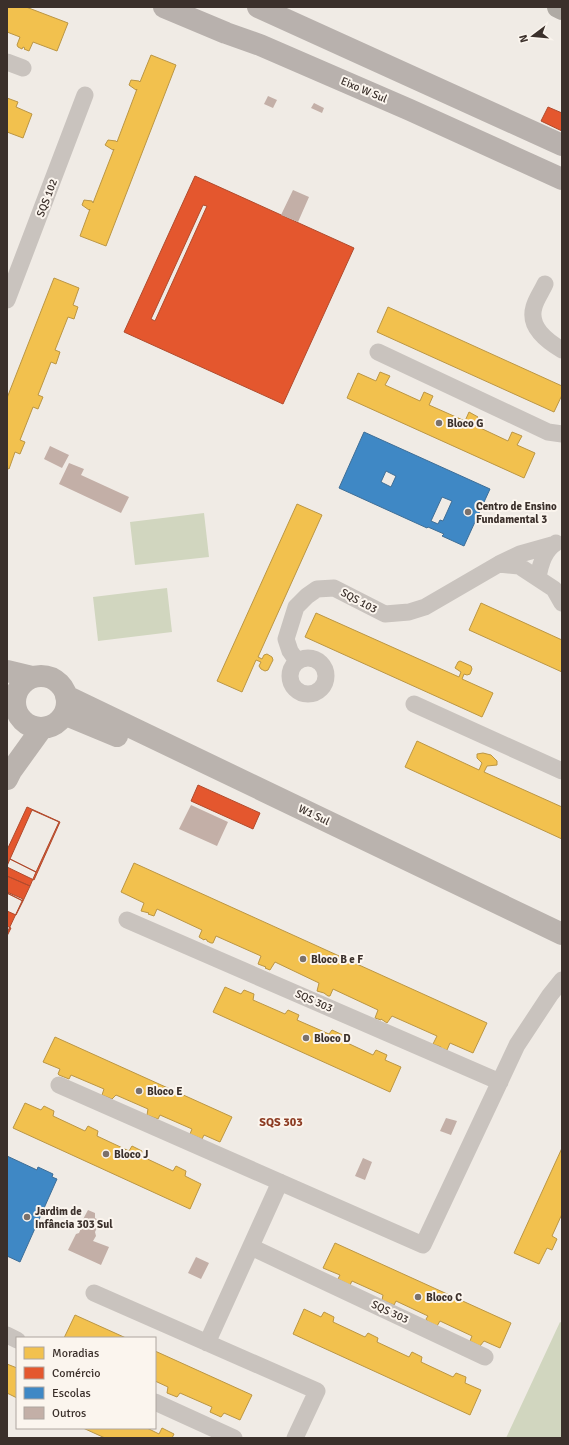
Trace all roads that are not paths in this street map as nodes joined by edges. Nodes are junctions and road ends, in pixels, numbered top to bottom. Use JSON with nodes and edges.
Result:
{"nodes":[{"id":1,"x":164,"y":7,"type":"edge"},
{"id":2,"x":258,"y":7,"type":"edge"},
{"id":3,"x":558,"y":7,"type":"edge"},
{"id":4,"x":562,"y":9,"type":"edge"},
{"id":5,"x":85,"y":95,"type":"dead end"},
{"id":6,"x":562,"y":144,"type":"edge"},
{"id":7,"x":562,"y":179,"type":"edge"},
{"id":8,"x":546,"y":284,"type":"dead end"},
{"id":9,"x":7,"y":300,"type":"edge"},
{"id":10,"x":562,"y":350,"type":"edge"},
{"id":11,"x":378,"y":352,"type":"dead end"},
{"id":12,"x":562,"y":434,"type":"edge"},
{"id":13,"x":557,"y":543,"type":"edge"},
{"id":14,"x":499,"y":564,"type":"junction"},
{"id":15,"x":538,"y":578,"type":"junction"},
{"id":16,"x":559,"y":593,"type":"edge"},
{"id":17,"x":297,"y":661,"type":"dead end"},
{"id":18,"x":7,"y":671,"type":"edge"},
{"id":19,"x":32,"y":676,"type":"junction"},
{"id":20,"x":414,"y":704,"type":"dead end"},
{"id":21,"x":65,"y":705,"type":"junction"},
{"id":22,"x":14,"y":706,"type":"edge"},
{"id":23,"x":42,"y":728,"type":"junction"},
{"id":24,"x":562,"y":771,"type":"edge"},
{"id":25,"x":9,"y":775,"type":"edge"},
{"id":26,"x":127,"y":920,"type":"dead end"},
{"id":27,"x":562,"y":934,"type":"edge"},
{"id":28,"x":562,"y":944,"type":"edge"},
{"id":29,"x":562,"y":966,"type":"edge"},
{"id":30,"x":562,"y":980,"type":"edge"},
{"id":31,"x":550,"y":995,"type":"junction"},
{"id":32,"x":500,"y":1082,"type":"junction"},
{"id":33,"x":59,"y":1085,"type":"dead end"},
{"id":34,"x":280,"y":1182,"type":"junction"},
{"id":35,"x":251,"y":1247,"type":"junction"},
{"id":36,"x":94,"y":1293,"type":"dead end"},
{"id":37,"x":7,"y":1335,"type":"edge"},
{"id":38,"x":16,"y":1340,"type":"edge"},
{"id":39,"x":207,"y":1343,"type":"junction"},
{"id":40,"x":485,"y":1357,"type":"dead end"},
{"id":41,"x":156,"y":1402,"type":"edge"},
{"id":42,"x":234,"y":1438,"type":"edge"},
{"id":43,"x":295,"y":1438,"type":"edge"}],
"edges":[{"from":1,"to":7,"type":"main road","name":"Eixo W Sul"},
{"from":2,"to":6,"type":"main road"},
{"from":3,"to":4,"type":"highway"},
{"from":5,"to":9,"type":"street","name":"SQS 102"},
{"from":8,"to":10,"type":"street"},
{"from":11,"to":12,"type":"street"},
{"from":13,"to":14,"type":"street","name":"SQS 103"},
{"from":13,"to":15,"type":"street","name":"SQS 103"},
{"from":14,"to":15,"type":"street"},
{"from":14,"to":17,"type":"street","name":"SQS 103"},
{"from":15,"to":16,"type":"street"},
{"from":18,"to":19,"type":"street"},
{"from":19,"to":21,"type":"street"},
{"from":19,"to":22,"type":"street"},
{"from":20,"to":24,"type":"street"},
{"from":21,"to":23,"type":"street"},
{"from":21,"to":27,"type":"street","name":"W1 Sul"},
{"from":21,"to":28,"type":"street","name":"W1 Sul"},
{"from":22,"to":23,"type":"street"},
{"from":22,"to":25,"type":"street"},
{"from":23,"to":25,"type":"street"},
{"from":26,"to":32,"type":"street","name":"SQS 303"},
{"from":29,"to":31,"type":"street"},
{"from":30,"to":31,"type":"street"},
{"from":31,"to":32,"type":"street"},
{"from":32,"to":34,"type":"street"},
{"from":33,"to":34,"type":"street"},
{"from":34,"to":35,"type":"street"},
{"from":35,"to":39,"type":"street"},
{"from":35,"to":40,"type":"street","name":"SQS 303"},
{"from":36,"to":39,"type":"street"},
{"from":37,"to":38,"type":"street"},
{"from":39,"to":43,"type":"street"},
{"from":41,"to":42,"type":"street"}]}
